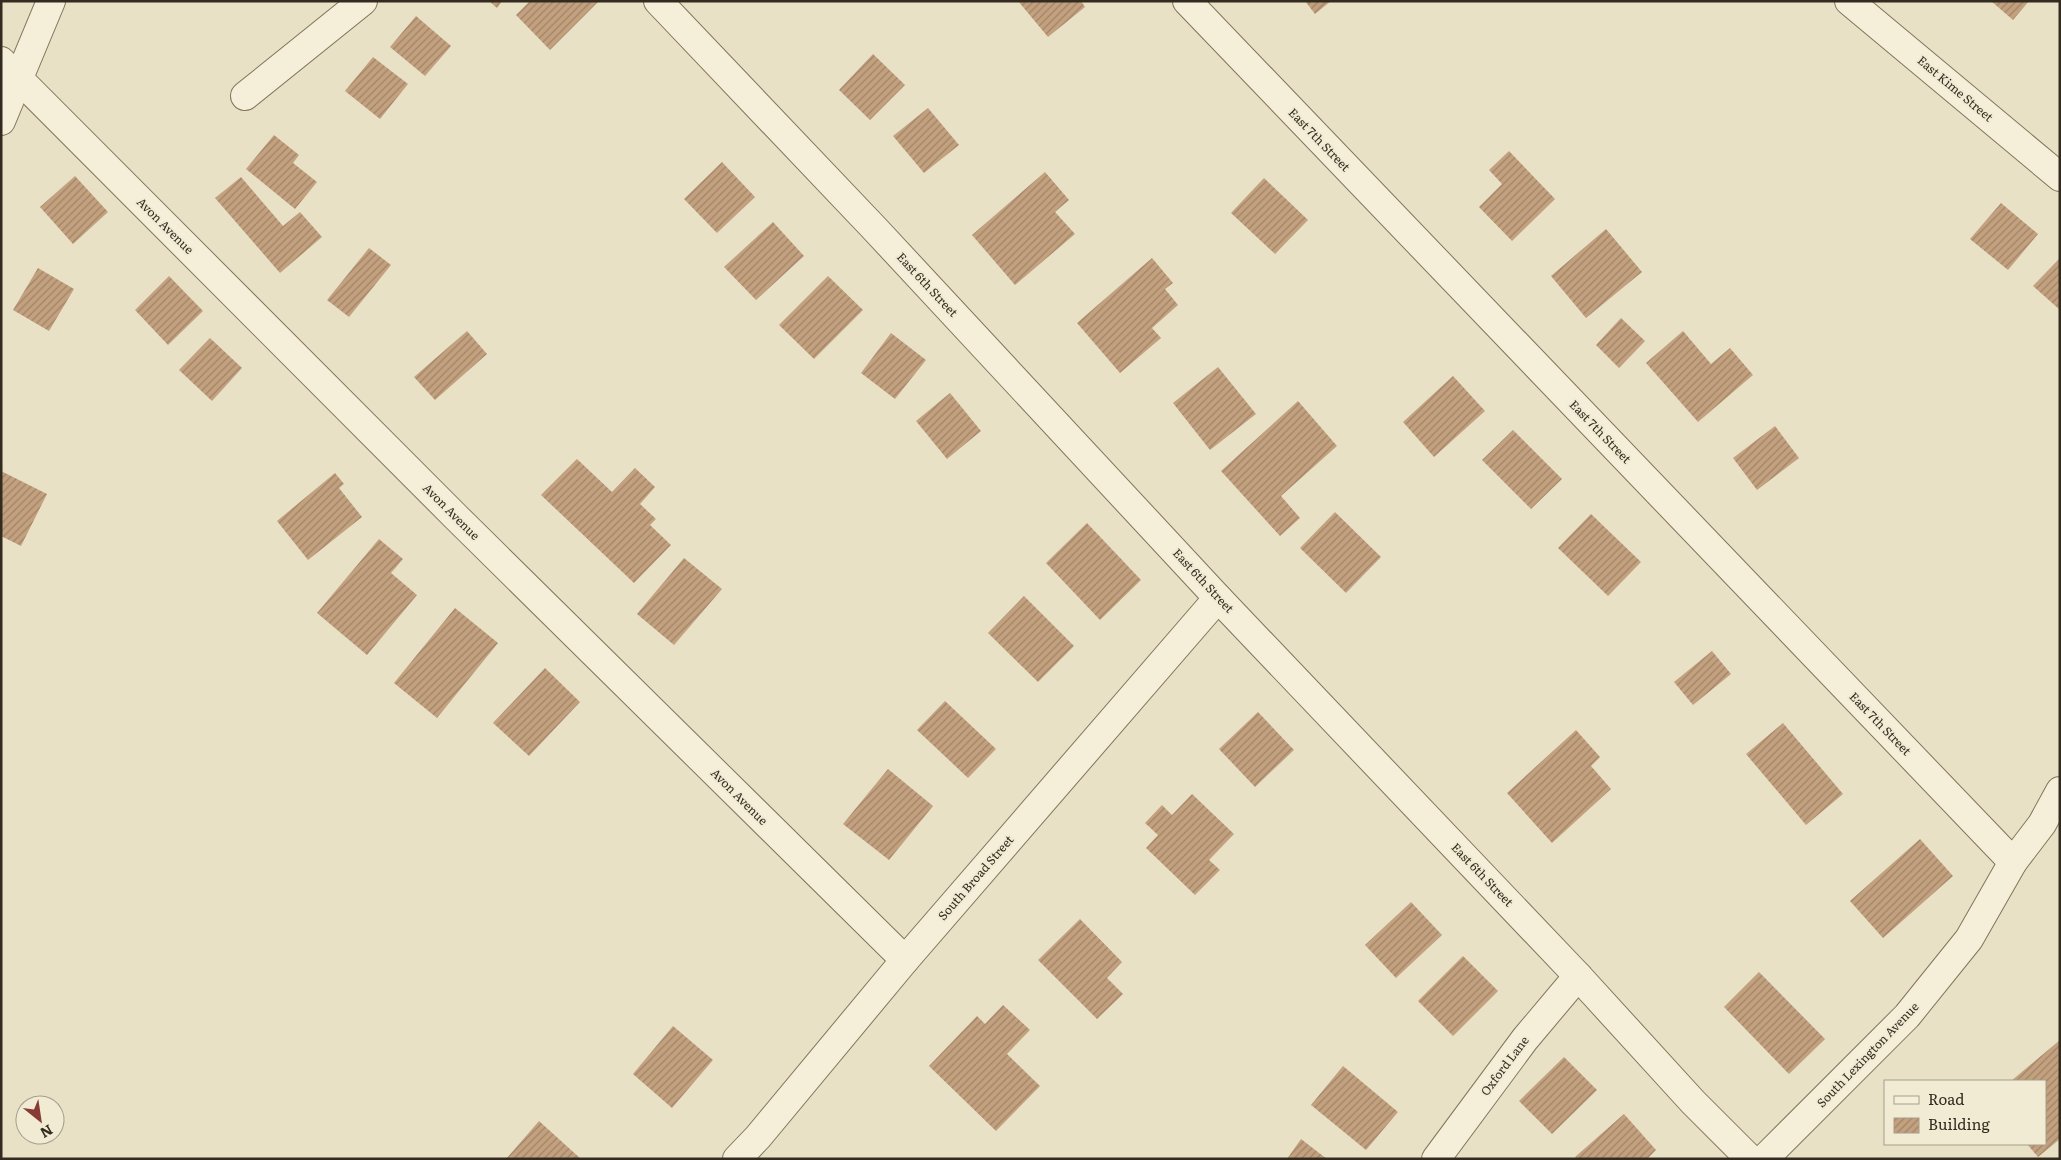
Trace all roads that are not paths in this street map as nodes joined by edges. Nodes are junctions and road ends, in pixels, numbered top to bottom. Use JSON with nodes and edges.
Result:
{"nodes":[{"id":1,"x":51,"y":1,"type":"edge"},
{"id":2,"x":363,"y":1,"type":"edge"},
{"id":3,"x":658,"y":1,"type":"edge"},
{"id":4,"x":1187,"y":1,"type":"edge"},
{"id":5,"x":1850,"y":1,"type":"edge"},
{"id":6,"x":10,"y":70,"type":"edge"},
{"id":7,"x":245,"y":96,"type":"dead end"},
{"id":8,"x":1,"y":121,"type":"edge"},
{"id":9,"x":2060,"y":177,"type":"edge"},
{"id":10,"x":1218,"y":598,"type":"junction"},
{"id":11,"x":2060,"y":791,"type":"edge"},
{"id":12,"x":2013,"y":862,"type":"junction"},
{"id":13,"x":905,"y":960,"type":"junction"},
{"id":14,"x":1578,"y":976,"type":"junction"},
{"id":15,"x":737,"y":1159,"type":"edge"},
{"id":16,"x":1436,"y":1159,"type":"edge"},
{"id":17,"x":1750,"y":1159,"type":"edge"},
{"id":18,"x":1764,"y":1159,"type":"edge"}],
"edges":[{"from":1,"to":6,"type":"street"},
{"from":2,"to":7,"type":"street"},
{"from":3,"to":10,"type":"street","name":"East 6th Street"},
{"from":4,"to":12,"type":"street","name":"East 7th Street"},
{"from":5,"to":9,"type":"street","name":"East Kime Street"},
{"from":6,"to":8,"type":"street"},
{"from":6,"to":13,"type":"street","name":"Avon Avenue"},
{"from":10,"to":13,"type":"street","name":"South Broad Street"},
{"from":10,"to":14,"type":"street","name":"East 6th Street"},
{"from":11,"to":12,"type":"street","name":"South Lexington Avenue"},
{"from":12,"to":18,"type":"street","name":"South Lexington Avenue"},
{"from":13,"to":15,"type":"street","name":"South Broad Street"},
{"from":14,"to":16,"type":"street","name":"Oxford Lane"},
{"from":14,"to":17,"type":"street","name":"East 6th Street"}]}
